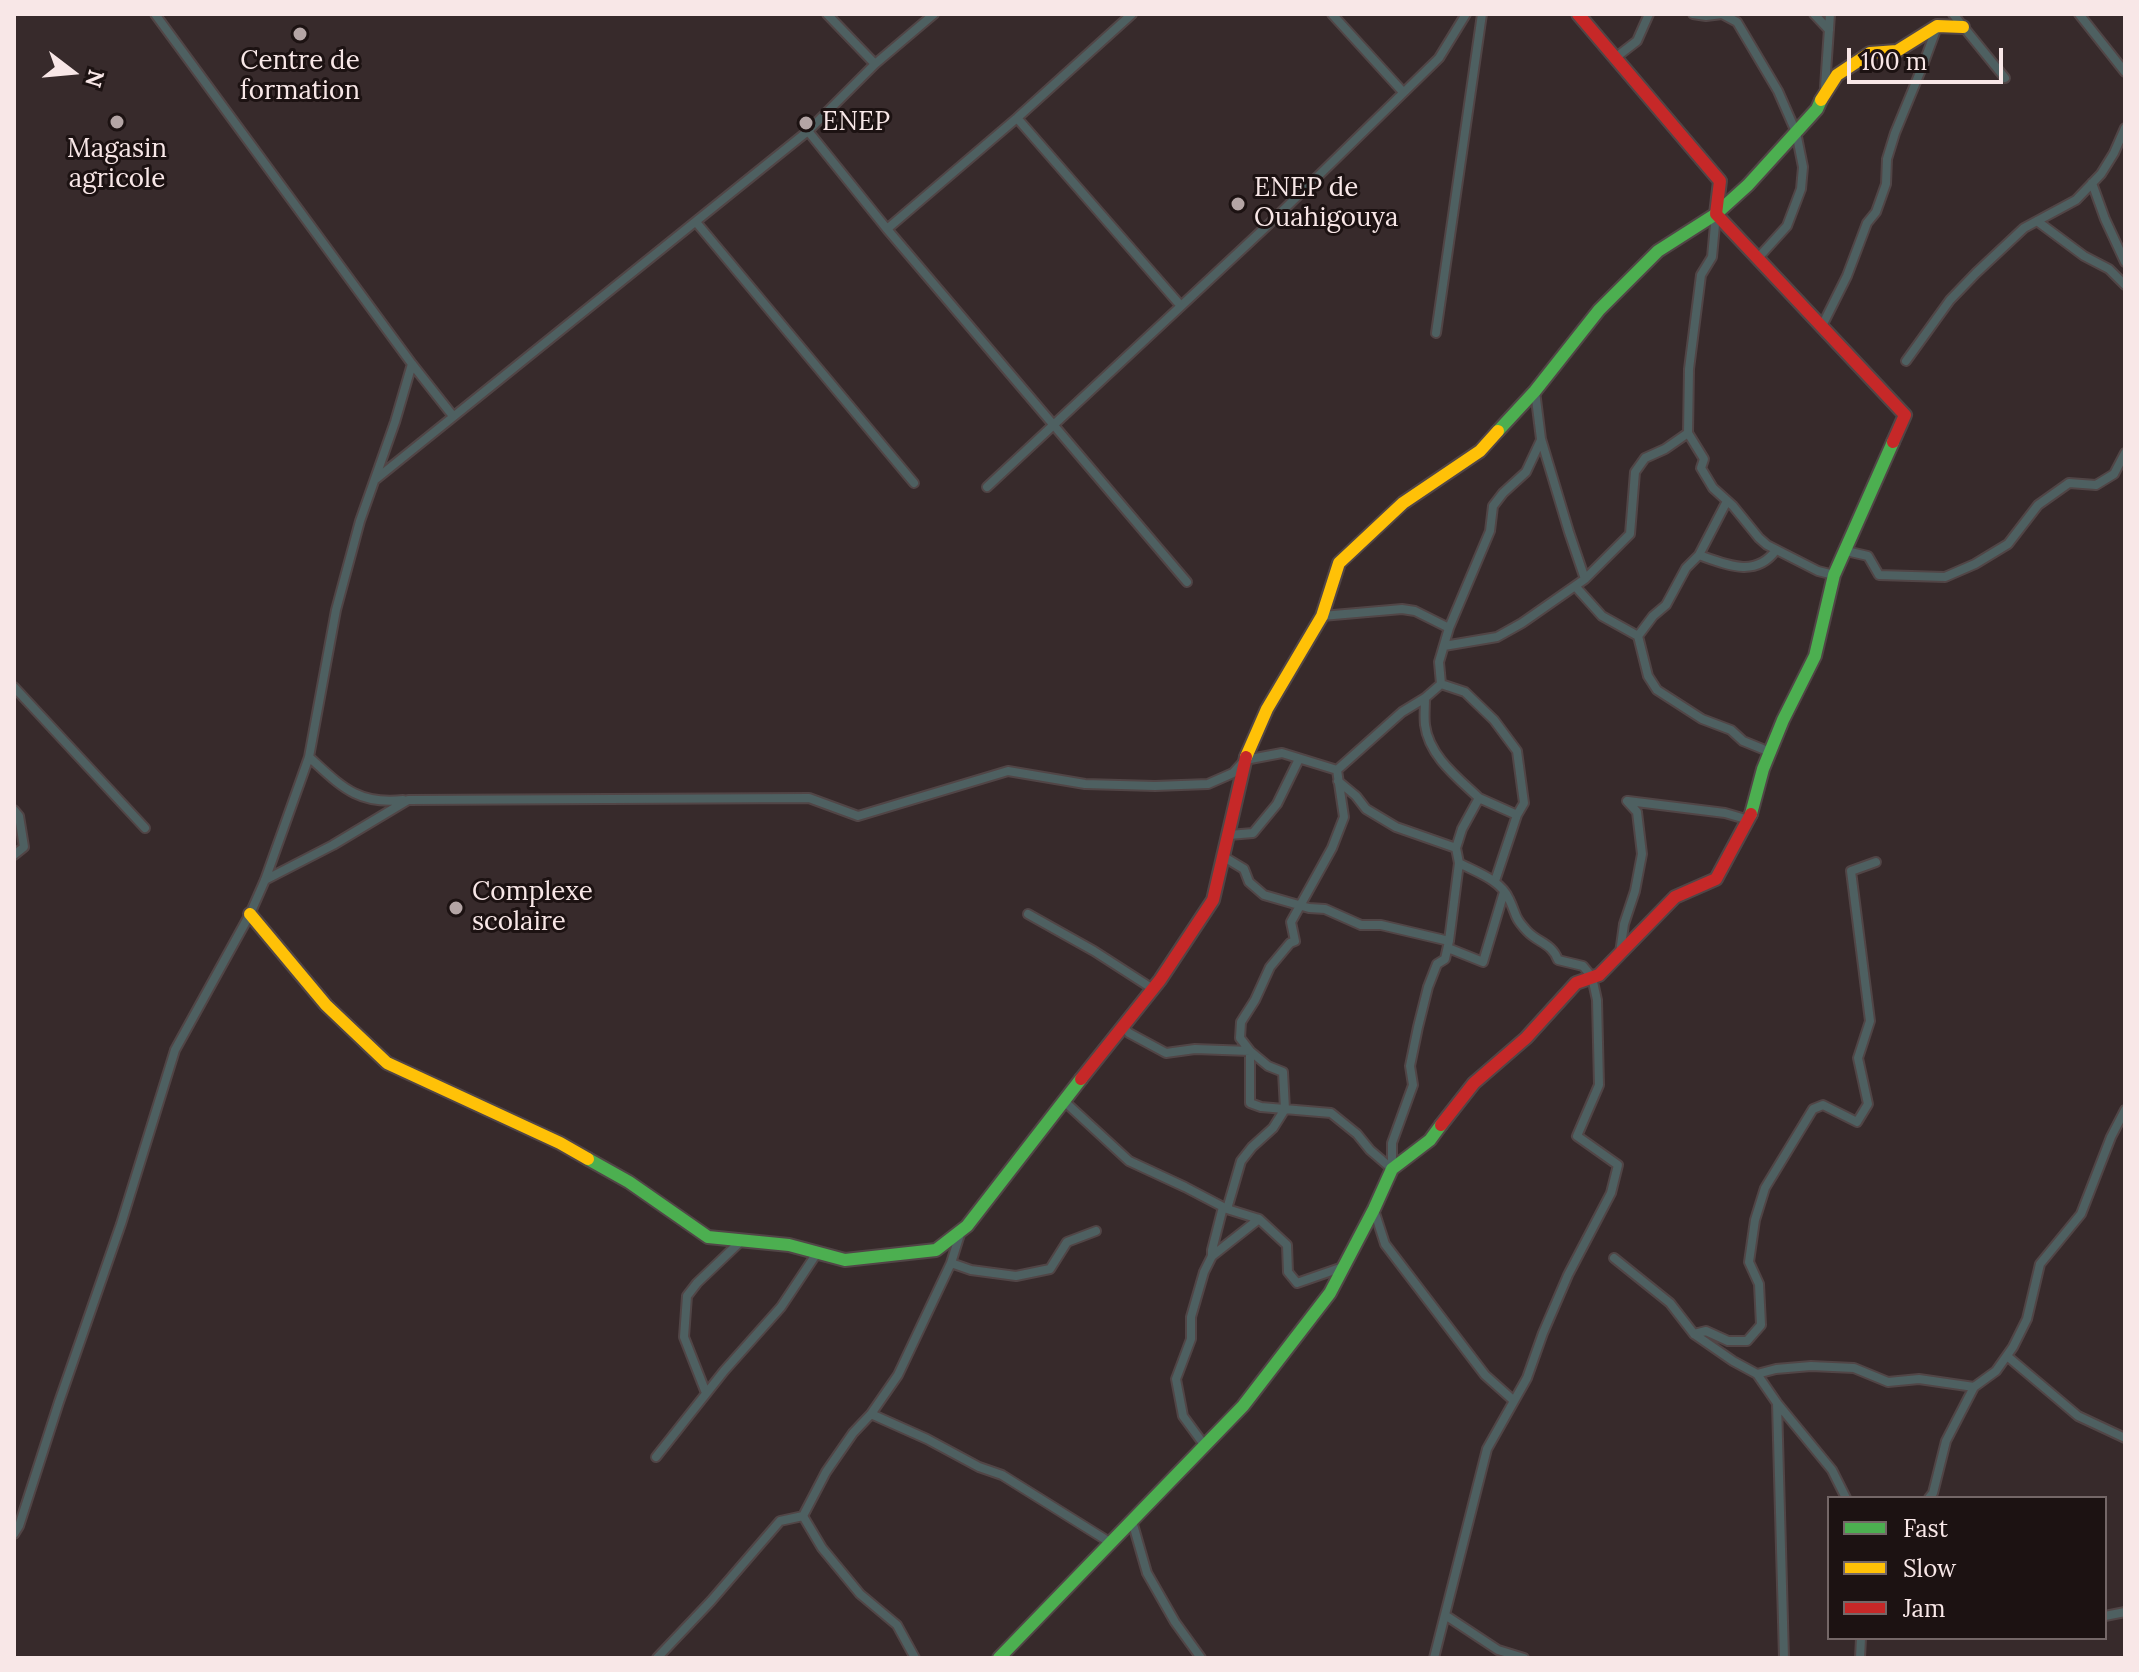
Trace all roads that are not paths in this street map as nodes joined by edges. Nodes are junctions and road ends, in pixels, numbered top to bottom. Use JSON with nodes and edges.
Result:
{"nodes":[{"id":1,"x":155,"y":14,"type":"edge"},
{"id":2,"x":827,"y":14,"type":"edge"},
{"id":3,"x":934,"y":14,"type":"edge"},
{"id":4,"x":1132,"y":14,"type":"edge"},
{"id":5,"x":1332,"y":14,"type":"edge"},
{"id":6,"x":1466,"y":14,"type":"edge"},
{"id":7,"x":1482,"y":14,"type":"edge"},
{"id":8,"x":1578,"y":14,"type":"edge"},
{"id":9,"x":1649,"y":14,"type":"edge"},
{"id":10,"x":1693,"y":14,"type":"edge"},
{"id":11,"x":1814,"y":14,"type":"edge"},
{"id":12,"x":1830,"y":14,"type":"edge"},
{"id":13,"x":1953,"y":14,"type":"edge"},
{"id":14,"x":2079,"y":14,"type":"edge"},
{"id":15,"x":1937,"y":26,"type":"junction"},
{"id":16,"x":1963,"y":27,"type":"junction"},
{"id":17,"x":1829,"y":30,"type":"junction"},
{"id":18,"x":1615,"y":58,"type":"junction"},
{"id":19,"x":875,"y":64,"type":"junction"},
{"id":20,"x":2125,"y":72,"type":"edge"},
{"id":21,"x":2005,"y":78,"type":"dead end"},
{"id":22,"x":1403,"y":92,"type":"junction"},
{"id":23,"x":1825,"y":92,"type":"junction"},
{"id":24,"x":1017,"y":118,"type":"junction"},
{"id":25,"x":2125,"y":128,"type":"edge"},
{"id":26,"x":808,"y":131,"type":"junction"},
{"id":27,"x":1796,"y":132,"type":"junction"},
{"id":28,"x":2092,"y":183,"type":"junction"},
{"id":29,"x":1716,"y":214,"type":"junction"},
{"id":30,"x":2037,"y":221,"type":"junction"},
{"id":31,"x":696,"y":222,"type":"junction"},
{"id":32,"x":887,"y":229,"type":"junction"},
{"id":33,"x":1758,"y":258,"type":"junction"},
{"id":34,"x":2125,"y":262,"type":"edge"},
{"id":35,"x":2125,"y":285,"type":"edge"},
{"id":36,"x":1181,"y":306,"type":"junction"},
{"id":37,"x":1822,"y":326,"type":"junction"},
{"id":38,"x":1436,"y":333,"type":"dead end"},
{"id":39,"x":1906,"y":361,"type":"dead end"},
{"id":40,"x":412,"y":364,"type":"junction"},
{"id":41,"x":1535,"y":391,"type":"junction"},
{"id":42,"x":453,"y":416,"type":"junction"},
{"id":43,"x":1055,"y":425,"type":"junction"},
{"id":44,"x":1688,"y":433,"type":"junction"},
{"id":45,"x":1541,"y":439,"type":"junction"},
{"id":46,"x":2125,"y":453,"type":"edge"},
{"id":47,"x":374,"y":480,"type":"junction"},
{"id":48,"x":914,"y":483,"type":"dead end"},
{"id":49,"x":987,"y":487,"type":"dead end"},
{"id":50,"x":1727,"y":501,"type":"junction"},
{"id":51,"x":1776,"y":550,"type":"junction"},
{"id":52,"x":1846,"y":551,"type":"junction"},
{"id":53,"x":1699,"y":555,"type":"junction"},
{"id":54,"x":1834,"y":575,"type":"junction"},
{"id":55,"x":1585,"y":579,"type":"junction"},
{"id":56,"x":1187,"y":582,"type":"dead end"},
{"id":57,"x":1575,"y":586,"type":"junction"},
{"id":58,"x":1322,"y":616,"type":"junction"},
{"id":59,"x":1449,"y":628,"type":"junction"},
{"id":60,"x":1638,"y":636,"type":"junction"},
{"id":61,"x":1444,"y":646,"type":"junction"},
{"id":62,"x":1441,"y":684,"type":"junction"},
{"id":63,"x":14,"y":687,"type":"edge"},
{"id":64,"x":1425,"y":698,"type":"junction"},
{"id":65,"x":1770,"y":752,"type":"junction"},
{"id":66,"x":309,"y":757,"type":"junction"},
{"id":67,"x":1299,"y":759,"type":"junction"},
{"id":68,"x":1245,"y":760,"type":"junction"},
{"id":69,"x":1337,"y":770,"type":"junction"},
{"id":70,"x":1337,"y":780,"type":"junction"},
{"id":71,"x":1479,"y":798,"type":"junction"},
{"id":72,"x":408,"y":800,"type":"junction"},
{"id":73,"x":14,"y":810,"type":"edge"},
{"id":74,"x":1517,"y":815,"type":"junction"},
{"id":75,"x":1749,"y":820,"type":"junction"},
{"id":76,"x":145,"y":828,"type":"dead end"},
{"id":77,"x":1229,"y":835,"type":"junction"},
{"id":78,"x":1456,"y":848,"type":"junction"},
{"id":79,"x":14,"y":855,"type":"edge"},
{"id":80,"x":1224,"y":857,"type":"junction"},
{"id":81,"x":1876,"y":862,"type":"dead end"},
{"id":82,"x":1459,"y":863,"type":"junction"},
{"id":83,"x":265,"y":880,"type":"junction"},
{"id":84,"x":1495,"y":881,"type":"junction"},
{"id":85,"x":1504,"y":892,"type":"junction"},
{"id":86,"x":1301,"y":906,"type":"junction"},
{"id":87,"x":250,"y":914,"type":"junction"},
{"id":88,"x":1028,"y":914,"type":"dead end"},
{"id":89,"x":1448,"y":945,"type":"junction"},
{"id":90,"x":1620,"y":953,"type":"junction"},
{"id":91,"x":1592,"y":977,"type":"junction"},
{"id":92,"x":1153,"y":989,"type":"junction"},
{"id":93,"x":1123,"y":1027,"type":"junction"},
{"id":94,"x":1250,"y":1051,"type":"junction"},
{"id":95,"x":1064,"y":1101,"type":"junction"},
{"id":96,"x":1285,"y":1109,"type":"junction"},
{"id":97,"x":2125,"y":1110,"type":"edge"},
{"id":98,"x":1392,"y":1169,"type":"junction"},
{"id":99,"x":1225,"y":1208,"type":"junction"},
{"id":100,"x":1374,"y":1209,"type":"junction"},
{"id":101,"x":1259,"y":1219,"type":"junction"},
{"id":102,"x":961,"y":1231,"type":"junction"},
{"id":103,"x":1096,"y":1231,"type":"dead end"},
{"id":104,"x":741,"y":1241,"type":"junction"},
{"id":105,"x":817,"y":1253,"type":"junction"},
{"id":106,"x":1212,"y":1256,"type":"junction"},
{"id":107,"x":1614,"y":1258,"type":"dead end"},
{"id":108,"x":951,"y":1263,"type":"junction"},
{"id":109,"x":1343,"y":1267,"type":"junction"},
{"id":110,"x":1694,"y":1334,"type":"junction"},
{"id":111,"x":2007,"y":1356,"type":"junction"},
{"id":112,"x":1757,"y":1374,"type":"junction"},
{"id":113,"x":1974,"y":1387,"type":"junction"},
{"id":114,"x":706,"y":1393,"type":"junction"},
{"id":115,"x":1513,"y":1400,"type":"junction"},
{"id":116,"x":1777,"y":1403,"type":"junction"},
{"id":117,"x":871,"y":1414,"type":"junction"},
{"id":118,"x":2125,"y":1438,"type":"edge"},
{"id":119,"x":1205,"y":1446,"type":"junction"},
{"id":120,"x":656,"y":1457,"type":"dead end"},
{"id":121,"x":1845,"y":1496,"type":"edge"},
{"id":122,"x":1931,"y":1496,"type":"edge"},
{"id":123,"x":803,"y":1516,"type":"junction"},
{"id":124,"x":1132,"y":1521,"type":"junction"},
{"id":125,"x":14,"y":1534,"type":"edge"},
{"id":126,"x":1111,"y":1543,"type":"junction"},
{"id":127,"x":1445,"y":1615,"type":"junction"},
{"id":128,"x":657,"y":1658,"type":"edge"},
{"id":129,"x":915,"y":1658,"type":"edge"},
{"id":130,"x":999,"y":1658,"type":"edge"},
{"id":131,"x":1201,"y":1658,"type":"edge"},
{"id":132,"x":1434,"y":1658,"type":"edge"},
{"id":133,"x":1524,"y":1658,"type":"edge"},
{"id":134,"x":1784,"y":1658,"type":"edge"}],
"edges":[{"from":1,"to":40,"type":"street"},
{"from":2,"to":19,"type":"street"},
{"from":3,"to":19,"type":"street"},
{"from":4,"to":24,"type":"street"},
{"from":5,"to":22,"type":"street"},
{"from":6,"to":22,"type":"street"},
{"from":7,"to":38,"type":"street"},
{"from":8,"to":18,"type":"street"},
{"from":9,"to":18,"type":"street"},
{"from":10,"to":27,"type":"street"},
{"from":11,"to":17,"type":"street"},
{"from":12,"to":17,"type":"street"},
{"from":13,"to":16,"type":"street"},
{"from":14,"to":20,"type":"street"},
{"from":15,"to":16,"type":"street"},
{"from":15,"to":23,"type":"street"},
{"from":15,"to":37,"type":"street"},
{"from":16,"to":21,"type":"street"},
{"from":17,"to":23,"type":"street"},
{"from":18,"to":29,"type":"street"},
{"from":19,"to":26,"type":"street"},
{"from":22,"to":36,"type":"street"},
{"from":23,"to":27,"type":"street"},
{"from":24,"to":32,"type":"street"},
{"from":24,"to":36,"type":"street"},
{"from":25,"to":28,"type":"street"},
{"from":26,"to":31,"type":"street"},
{"from":26,"to":32,"type":"street"},
{"from":27,"to":29,"type":"street"},
{"from":27,"to":33,"type":"street"},
{"from":28,"to":30,"type":"street"},
{"from":28,"to":34,"type":"street"},
{"from":29,"to":33,"type":"street"},
{"from":29,"to":41,"type":"street"},
{"from":29,"to":44,"type":"street"},
{"from":30,"to":35,"type":"street"},
{"from":30,"to":39,"type":"street"},
{"from":31,"to":42,"type":"street"},
{"from":31,"to":48,"type":"street"},
{"from":32,"to":43,"type":"street"},
{"from":33,"to":37,"type":"street"},
{"from":36,"to":43,"type":"street"},
{"from":37,"to":52,"type":"street"},
{"from":40,"to":42,"type":"street"},
{"from":40,"to":47,"type":"street"},
{"from":41,"to":45,"type":"street"},
{"from":41,"to":58,"type":"street"},
{"from":42,"to":47,"type":"street"},
{"from":43,"to":49,"type":"street"},
{"from":43,"to":56,"type":"street"},
{"from":44,"to":50,"type":"street"},
{"from":44,"to":55,"type":"street"},
{"from":45,"to":55,"type":"street"},
{"from":45,"to":59,"type":"street"},
{"from":46,"to":52,"type":"street"},
{"from":47,"to":66,"type":"street"},
{"from":50,"to":51,"type":"street"},
{"from":50,"to":53,"type":"street"},
{"from":51,"to":53,"type":"street"},
{"from":51,"to":54,"type":"street"},
{"from":52,"to":54,"type":"street"},
{"from":53,"to":60,"type":"street"},
{"from":54,"to":65,"type":"street"},
{"from":55,"to":57,"type":"street"},
{"from":57,"to":60,"type":"street"},
{"from":57,"to":61,"type":"street"},
{"from":58,"to":59,"type":"street"},
{"from":58,"to":68,"type":"street"},
{"from":59,"to":61,"type":"street"},
{"from":60,"to":65,"type":"street"},
{"from":61,"to":62,"type":"street"},
{"from":62,"to":64,"type":"street"},
{"from":62,"to":74,"type":"street"},
{"from":63,"to":76,"type":"street"},
{"from":64,"to":69,"type":"street"},
{"from":64,"to":71,"type":"street"},
{"from":65,"to":75,"type":"street"},
{"from":66,"to":72,"type":"street"},
{"from":66,"to":83,"type":"street"},
{"from":67,"to":68,"type":"street"},
{"from":67,"to":69,"type":"street"},
{"from":67,"to":77,"type":"street"},
{"from":68,"to":72,"type":"street"},
{"from":68,"to":77,"type":"street"},
{"from":69,"to":70,"type":"street"},
{"from":70,"to":78,"type":"street"},
{"from":70,"to":86,"type":"street"},
{"from":71,"to":74,"type":"street"},
{"from":71,"to":78,"type":"street"},
{"from":72,"to":83,"type":"street"},
{"from":73,"to":79,"type":"street"},
{"from":74,"to":84,"type":"street"},
{"from":75,"to":90,"type":"street"},
{"from":75,"to":90,"type":"street"},
{"from":77,"to":80,"type":"street"},
{"from":78,"to":82,"type":"street"},
{"from":80,"to":86,"type":"street"},
{"from":80,"to":92,"type":"street"},
{"from":81,"to":110,"type":"street"},
{"from":82,"to":84,"type":"street"},
{"from":82,"to":89,"type":"street"},
{"from":83,"to":87,"type":"street"},
{"from":84,"to":85,"type":"street"},
{"from":85,"to":89,"type":"street"},
{"from":85,"to":91,"type":"street"},
{"from":86,"to":89,"type":"street"},
{"from":86,"to":94,"type":"street"},
{"from":87,"to":104,"type":"street"},
{"from":87,"to":125,"type":"street"},
{"from":88,"to":92,"type":"street"},
{"from":89,"to":98,"type":"street"},
{"from":90,"to":91,"type":"street"},
{"from":91,"to":98,"type":"street"},
{"from":91,"to":115,"type":"street"},
{"from":92,"to":93,"type":"street"},
{"from":93,"to":94,"type":"street"},
{"from":93,"to":95,"type":"street"},
{"from":94,"to":96,"type":"street"},
{"from":94,"to":96,"type":"street"},
{"from":95,"to":99,"type":"street"},
{"from":95,"to":102,"type":"street"},
{"from":96,"to":98,"type":"street"},
{"from":96,"to":99,"type":"street"},
{"from":97,"to":111,"type":"street"},
{"from":98,"to":100,"type":"street"},
{"from":99,"to":101,"type":"street"},
{"from":99,"to":106,"type":"street"},
{"from":100,"to":109,"type":"street"},
{"from":100,"to":115,"type":"street"},
{"from":101,"to":106,"type":"street"},
{"from":101,"to":109,"type":"street"},
{"from":102,"to":105,"type":"street"},
{"from":102,"to":108,"type":"street"},
{"from":103,"to":108,"type":"street"},
{"from":104,"to":105,"type":"street"},
{"from":104,"to":114,"type":"street"},
{"from":105,"to":114,"type":"street"},
{"from":106,"to":119,"type":"street"},
{"from":107,"to":110,"type":"street"},
{"from":108,"to":117,"type":"street"},
{"from":109,"to":119,"type":"street"},
{"from":110,"to":112,"type":"street"},
{"from":111,"to":113,"type":"street"},
{"from":111,"to":118,"type":"street"},
{"from":112,"to":113,"type":"street"},
{"from":112,"to":116,"type":"street"},
{"from":113,"to":122,"type":"street"},
{"from":114,"to":120,"type":"street"},
{"from":115,"to":127,"type":"street"},
{"from":116,"to":121,"type":"street"},
{"from":116,"to":134,"type":"street"},
{"from":117,"to":123,"type":"street"},
{"from":117,"to":126,"type":"street"},
{"from":119,"to":124,"type":"street"},
{"from":123,"to":128,"type":"street"},
{"from":123,"to":129,"type":"street"},
{"from":124,"to":126,"type":"street"},
{"from":124,"to":131,"type":"street"},
{"from":126,"to":130,"type":"street"},
{"from":127,"to":132,"type":"street"},
{"from":127,"to":133,"type":"street"}]}
